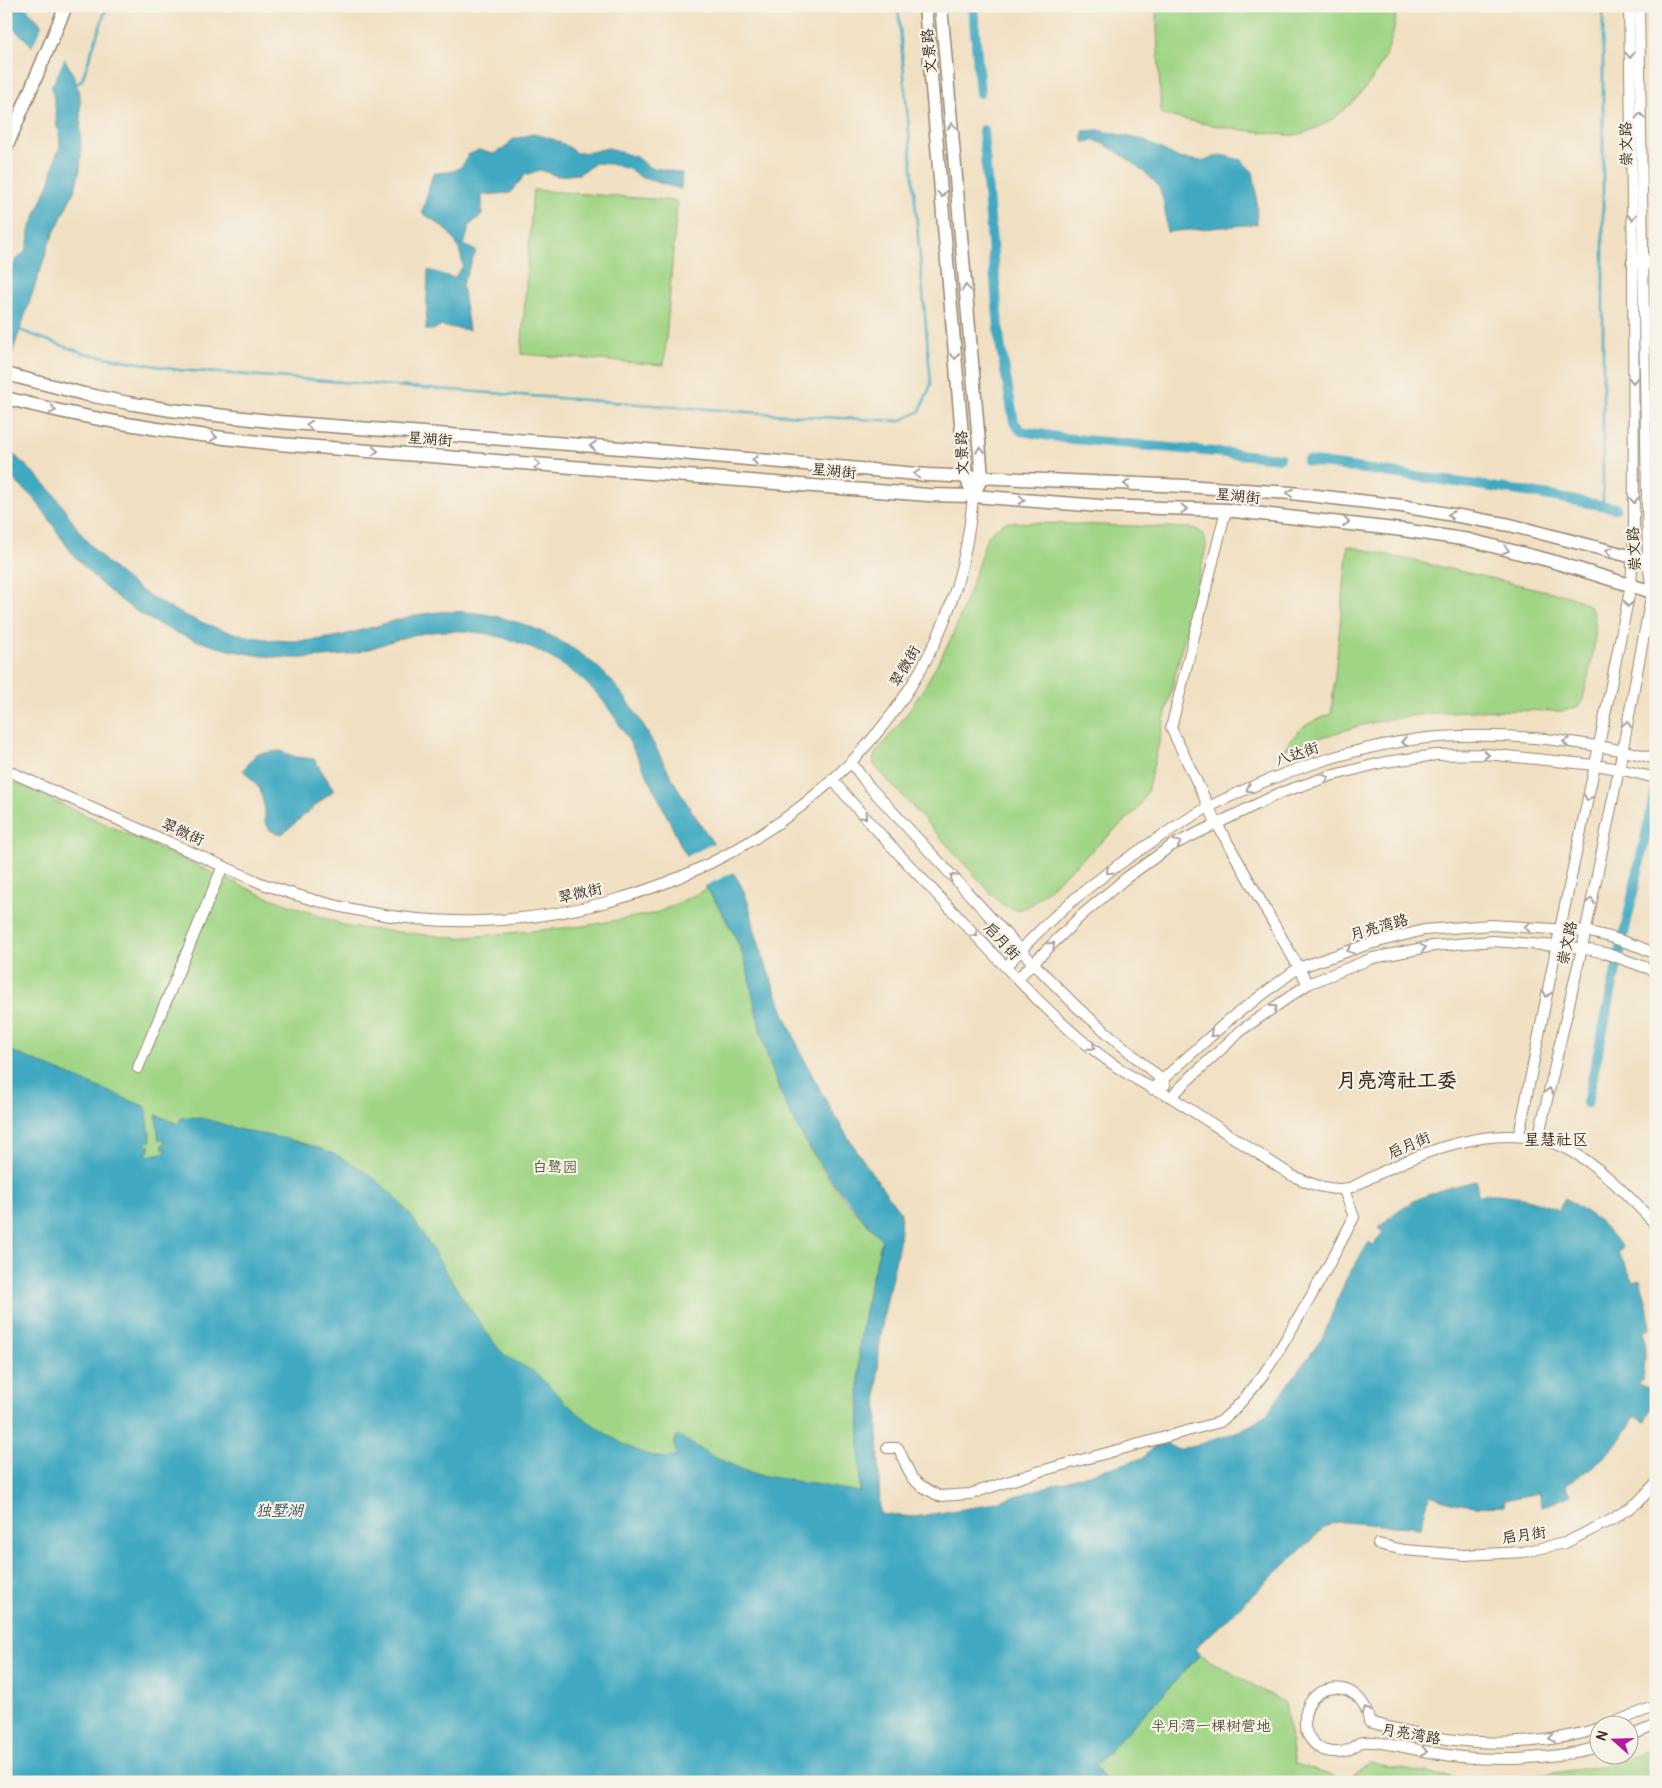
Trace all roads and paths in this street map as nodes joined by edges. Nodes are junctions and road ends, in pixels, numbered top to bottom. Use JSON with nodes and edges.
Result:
{"nodes":[{"id":1,"x":66,"y":6,"type":"edge"},
{"id":2,"x":925,"y":6,"type":"edge"},
{"id":3,"x":941,"y":6,"type":"edge"},
{"id":4,"x":1629,"y":6,"type":"edge"},
{"id":5,"x":1639,"y":6,"type":"edge"},
{"id":6,"x":6,"y":148,"type":"edge"},
{"id":7,"x":1644,"y":262,"type":"edge"},
{"id":8,"x":7,"y":374,"type":"edge"},
{"id":9,"x":6,"y":398,"type":"edge"},
{"id":10,"x":966,"y":477,"type":"junction"},
{"id":11,"x":982,"y":477,"type":"junction"},
{"id":12,"x":973,"y":496,"type":"junction"},
{"id":13,"x":1226,"y":510,"type":"junction"},
{"id":14,"x":1634,"y":557,"type":"junction"},
{"id":15,"x":1652,"y":563,"type":"edge"},
{"id":16,"x":1631,"y":585,"type":"junction"},
{"id":17,"x":1654,"y":592,"type":"edge"},
{"id":18,"x":1599,"y":746,"type":"junction"},
{"id":19,"x":1622,"y":750,"type":"junction"},
{"id":20,"x":1652,"y":758,"type":"edge"},
{"id":21,"x":851,"y":762,"type":"junction"},
{"id":22,"x":1595,"y":765,"type":"junction"},
{"id":23,"x":1619,"y":769,"type":"junction"},
{"id":24,"x":6,"y":770,"type":"edge"},
{"id":25,"x":1656,"y":778,"type":"edge"},
{"id":26,"x":832,"y":779,"type":"junction"},
{"id":27,"x":1209,"y":807,"type":"junction"},
{"id":28,"x":1217,"y":824,"type":"junction"},
{"id":29,"x":223,"y":866,"type":"junction"},
{"id":30,"x":1560,"y":929,"type":"junction"},
{"id":31,"x":1585,"y":931,"type":"junction"},
{"id":32,"x":1556,"y":946,"type":"junction"},
{"id":33,"x":1582,"y":948,"type":"junction"},
{"id":34,"x":1020,"y":950,"type":"junction"},
{"id":35,"x":1656,"y":954,"type":"edge"},
{"id":36,"x":1033,"y":963,"type":"junction"},
{"id":37,"x":1006,"y":967,"type":"junction"},
{"id":38,"x":1298,"y":968,"type":"junction"},
{"id":39,"x":1656,"y":971,"type":"edge"},
{"id":40,"x":1017,"y":979,"type":"junction"},
{"id":41,"x":1308,"y":984,"type":"junction"},
{"id":42,"x":138,"y":1068,"type":"dead end"},
{"id":43,"x":1162,"y":1080,"type":"junction"},
{"id":44,"x":1152,"y":1089,"type":"junction"},
{"id":45,"x":1172,"y":1097,"type":"junction"},
{"id":46,"x":1519,"y":1135,"type":"junction"},
{"id":47,"x":1538,"y":1139,"type":"junction"},
{"id":48,"x":1344,"y":1190,"type":"junction"},
{"id":49,"x":1656,"y":1225,"type":"edge"},
{"id":50,"x":887,"y":1448,"type":"dead end"},
{"id":51,"x":1656,"y":1483,"type":"edge"},
{"id":52,"x":1378,"y":1544,"type":"dead end"},
{"id":53,"x":1656,"y":1706,"type":"edge"},
{"id":54,"x":1630,"y":1716,"type":"edge"},
{"id":55,"x":1656,"y":1724,"type":"edge"},
{"id":56,"x":1590,"y":1730,"type":"edge"},
{"id":57,"x":1640,"y":1731,"type":"edge"},
{"id":58,"x":1590,"y":1749,"type":"edge"}],
"edges":[{"from":1,"to":6,"type":"main road"},
{"from":2,"to":10,"type":"main road","name":"文景路","one_way":true},
{"from":11,"to":3,"type":"main road","name":"文景路","one_way":true},
{"from":4,"to":7,"type":"street","name":"崇文路","one_way":true},
{"from":7,"to":5,"type":"street","name":"崇文路","one_way":true},
{"from":7,"to":14,"type":"street","name":"崇文路","one_way":true},
{"from":7,"to":15,"type":"street","name":"崇文路"},
{"from":10,"to":8,"type":"main road","name":"星湖街","one_way":true},
{"from":9,"to":12,"type":"main road","name":"星湖街","one_way":true},
{"from":10,"to":11,"type":"main road","name":"星湖街"},
{"from":10,"to":12,"type":"main road","name":"文景路"},
{"from":11,"to":12,"type":"main road","name":"文景路"},
{"from":14,"to":11,"type":"main road","name":"星湖街","one_way":true},
{"from":12,"to":13,"type":"main road","name":"星湖街","one_way":true},
{"from":12,"to":21,"type":"street","name":"翠微街"},
{"from":13,"to":16,"type":"main road","name":"星湖街","one_way":true},
{"from":13,"to":27,"type":"street"},
{"from":14,"to":15,"type":"main road","name":"星湖街"},
{"from":14,"to":16,"type":"street","name":"崇文路"},
{"from":15,"to":17,"type":"street","name":"崇文路"},
{"from":16,"to":17,"type":"main road","name":"星湖街"},
{"from":16,"to":18,"type":"street","name":"崇文路","one_way":true},
{"from":19,"to":17,"type":"street","name":"崇文路","one_way":true},
{"from":18,"to":19,"type":"street","name":"八达街"},
{"from":18,"to":22,"type":"street","name":"崇文路"},
{"from":18,"to":27,"type":"street","name":"八达街","one_way":true},
{"from":19,"to":20,"type":"street","name":"八达街"},
{"from":19,"to":23,"type":"street","name":"崇文路"},
{"from":21,"to":26,"type":"street","name":"翠微街"},
{"from":34,"to":21,"type":"street","name":"启月街","one_way":true},
{"from":22,"to":23,"type":"street","name":"八达街"},
{"from":28,"to":22,"type":"street","name":"八达街","one_way":true},
{"from":22,"to":30,"type":"street","name":"崇文路","one_way":true},
{"from":23,"to":25,"type":"street","name":"八达街"},
{"from":31,"to":23,"type":"street","name":"崇文路","one_way":true},
{"from":24,"to":29,"type":"street","name":"翠微街"},
{"from":26,"to":29,"type":"street","name":"翠微街"},
{"from":26,"to":37,"type":"street","name":"启月街","one_way":true},
{"from":27,"to":28,"type":"street"},
{"from":27,"to":34,"type":"street","name":"八达街","one_way":true},
{"from":36,"to":28,"type":"street","name":"八达街","one_way":true},
{"from":28,"to":38,"type":"street"},
{"from":29,"to":42,"type":"street"},
{"from":30,"to":31,"type":"street","name":"月亮湾路"},
{"from":30,"to":32,"type":"street","name":"崇文路"},
{"from":30,"to":38,"type":"street","name":"月亮湾路","one_way":true},
{"from":31,"to":33,"type":"street","name":"崇文路"},
{"from":31,"to":35,"type":"street","name":"月亮湾路"},
{"from":32,"to":33,"type":"street","name":"月亮湾路"},
{"from":41,"to":32,"type":"street","name":"月亮湾路","one_way":true},
{"from":32,"to":46,"type":"street","name":"崇文路","one_way":true},
{"from":33,"to":39,"type":"street","name":"月亮湾路"},
{"from":47,"to":33,"type":"street","name":"崇文路","one_way":true},
{"from":34,"to":36,"type":"street","name":"启月街"},
{"from":34,"to":37,"type":"street","name":"八达街"},
{"from":36,"to":40,"type":"street","name":"八达街"},
{"from":36,"to":43,"type":"street","name":"启月街"},
{"from":37,"to":40,"type":"street","name":"启月街"},
{"from":38,"to":41,"type":"street"},
{"from":38,"to":43,"type":"street","name":"月亮湾路","one_way":true},
{"from":40,"to":44,"type":"street","name":"启月街","one_way":true},
{"from":45,"to":41,"type":"street","name":"月亮湾路","one_way":true},
{"from":43,"to":44,"type":"street","name":"月亮湾路"},
{"from":43,"to":45,"type":"street","name":"启月街"},
{"from":44,"to":45,"type":"street","name":"启月街"},
{"from":45,"to":48,"type":"street","name":"启月街"},
{"from":46,"to":47,"type":"street","name":"启月街"},
{"from":46,"to":48,"type":"street","name":"启月街"},
{"from":47,"to":49,"type":"street","name":"启月街"},
{"from":48,"to":50,"type":"street"},
{"from":51,"to":52,"type":"street","name":"启月街"},
{"from":53,"to":54,"type":"street"},
{"from":55,"to":57,"type":"street"},
{"from":56,"to":58,"type":"street","name":"月亮湾路","one_way":true}]}
